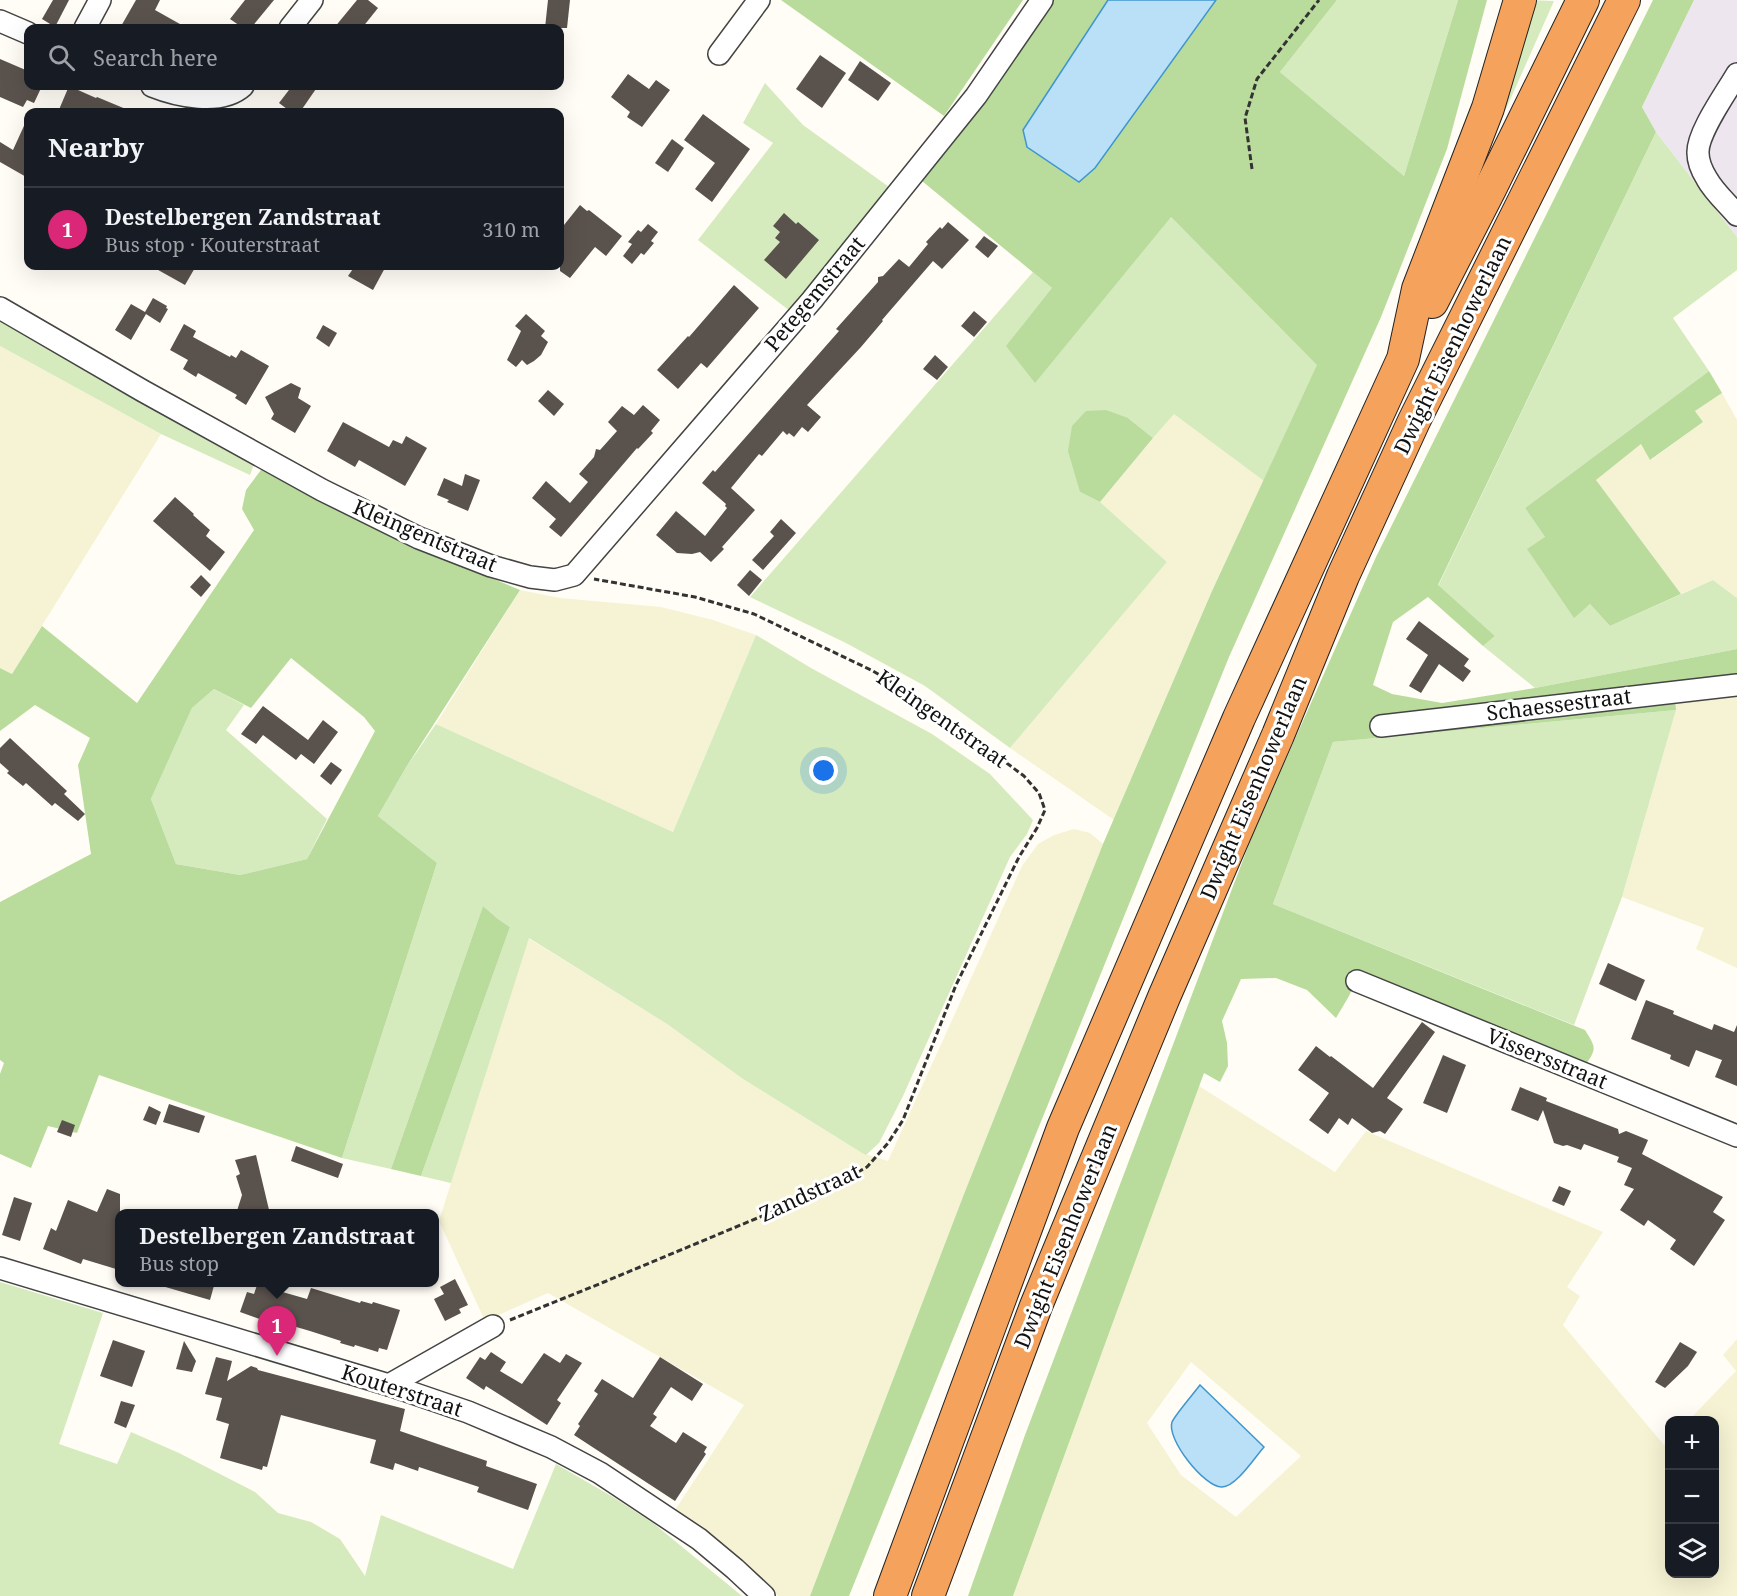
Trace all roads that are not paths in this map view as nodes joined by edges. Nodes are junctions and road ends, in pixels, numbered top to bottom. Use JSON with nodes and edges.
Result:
{"nodes":[{"id":1,"x":100,"y":0,"type":"edge"},
{"id":2,"x":312,"y":0,"type":"edge"},
{"id":3,"x":759,"y":0,"type":"edge"},
{"id":4,"x":1042,"y":0,"type":"edge"},
{"id":5,"x":1520,"y":0,"type":"edge"},
{"id":6,"x":1583,"y":0,"type":"edge"},
{"id":7,"x":1624,"y":0,"type":"edge"},
{"id":8,"x":0,"y":21,"type":"edge"},
{"id":9,"x":87,"y":24,"type":"edge"},
{"id":10,"x":293,"y":24,"type":"edge"},
{"id":11,"x":24,"y":31,"type":"edge"},
{"id":12,"x":719,"y":54,"type":"dead end"},
{"id":13,"x":1737,"y":74,"type":"edge"},
{"id":14,"x":163,"y":90,"type":"edge"},
{"id":15,"x":238,"y":90,"type":"edge"},
{"id":16,"x":1737,"y":215,"type":"edge"},
{"id":17,"x":0,"y":308,"type":"edge"},
{"id":18,"x":1403,"y":359,"type":"junction"},
{"id":19,"x":574,"y":575,"type":"joint"},
{"id":20,"x":1737,"y":685,"type":"edge"},
{"id":21,"x":1381,"y":726,"type":"dead end"},
{"id":22,"x":1357,"y":981,"type":"dead end"},
{"id":23,"x":1737,"y":1136,"type":"edge"},
{"id":24,"x":0,"y":1268,"type":"edge"},
{"id":25,"x":494,"y":1326,"type":"road end"},
{"id":26,"x":389,"y":1385,"type":"junction"},
{"id":27,"x":938,"y":1467,"type":"junction"},
{"id":28,"x":764,"y":1596,"type":"edge"},
{"id":29,"x":869,"y":1596,"type":"edge"},
{"id":30,"x":890,"y":1596,"type":"edge"},
{"id":31,"x":928,"y":1596,"type":"edge"}],
"edges":[{"from":1,"to":9,"type":"street"},
{"from":2,"to":10,"type":"street"},
{"from":3,"to":12,"type":"street"},
{"from":4,"to":19,"type":"street","name":"Petegemstraat"},
{"from":5,"to":18,"type":"highway"},
{"from":6,"to":18,"type":"highway","name":"Dwight Eisenhowerlaan"},
{"from":7,"to":31,"type":"highway","name":"Dwight Eisenhowerlaan"},
{"from":8,"to":11,"type":"street"},
{"from":13,"to":16,"type":"street"},
{"from":14,"to":15,"type":"street"},
{"from":17,"to":19,"type":"street","name":"Kleingentstraat"},
{"from":18,"to":27,"type":"highway","name":"Dwight Eisenhowerlaan"},
{"from":20,"to":21,"type":"street","name":"Schaessestraat"},
{"from":22,"to":23,"type":"street","name":"Vissersstraat"},
{"from":24,"to":26,"type":"street","name":"Kouterstraat"},
{"from":25,"to":26,"type":"street"},
{"from":26,"to":28,"type":"street","name":"Kouterstraat"},
{"from":27,"to":29,"type":"highway"},
{"from":27,"to":30,"type":"highway","name":"Dwight Eisenhowerlaan"}]}
